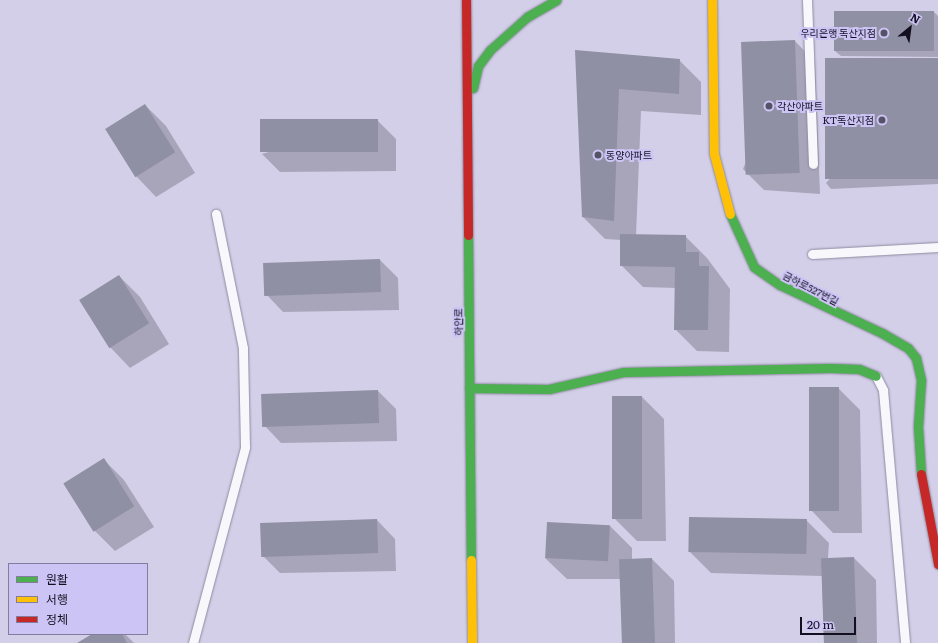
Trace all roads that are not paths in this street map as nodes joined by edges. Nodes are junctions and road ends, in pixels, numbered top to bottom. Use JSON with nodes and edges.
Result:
{"nodes":[{"id":1,"x":466,"y":0,"type":"edge"},
{"id":2,"x":557,"y":0,"type":"edge"},
{"id":3,"x":712,"y":0,"type":"edge"},
{"id":4,"x":807,"y":0,"type":"edge"},
{"id":5,"x":468,"y":113,"type":"junction"},
{"id":6,"x":813,"y":164,"type":"dead end"},
{"id":7,"x":216,"y":214,"type":"dead end"},
{"id":8,"x":938,"y":246,"type":"edge"},
{"id":9,"x":812,"y":254,"type":"dead end"},
{"id":10,"x":876,"y":376,"type":"joint"},
{"id":11,"x":469,"y":388,"type":"junction"},
{"id":12,"x":938,"y":564,"type":"edge"},
{"id":13,"x":193,"y":643,"type":"edge"},
{"id":14,"x":472,"y":643,"type":"edge"},
{"id":15,"x":905,"y":643,"type":"edge"}],
"edges":[{"from":1,"to":5,"type":"street","name":"하안로"},
{"from":2,"to":5,"type":"street"},
{"from":3,"to":12,"type":"street","name":"금하로527번길"},
{"from":4,"to":6,"type":"lane"},
{"from":5,"to":11,"type":"street","name":"하안로"},
{"from":7,"to":13,"type":"lane"},
{"from":8,"to":9,"type":"lane"},
{"from":10,"to":11,"type":"street"},
{"from":10,"to":15,"type":"lane"},
{"from":11,"to":14,"type":"street","name":"하안로"}]}
